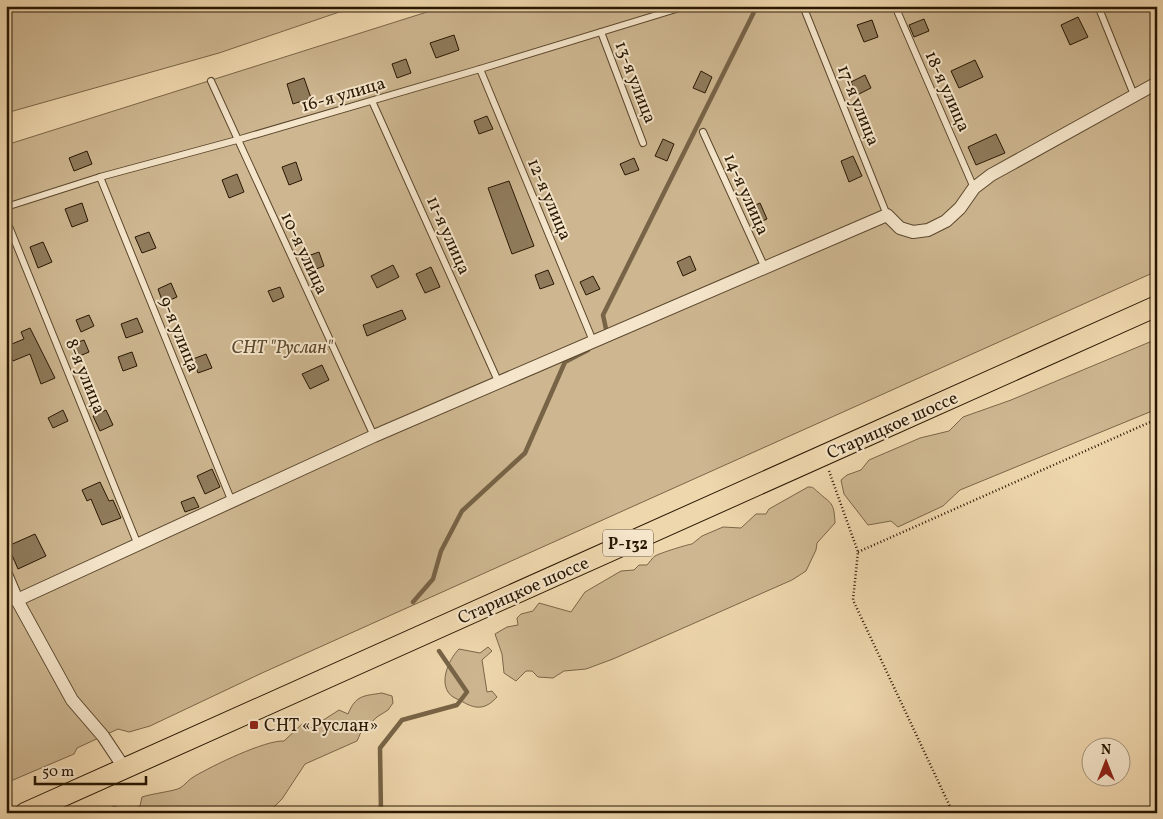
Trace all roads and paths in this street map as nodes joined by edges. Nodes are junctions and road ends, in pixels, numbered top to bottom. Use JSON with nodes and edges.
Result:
{"nodes":[{"id":1,"x":686,"y":6,"type":"edge"},
{"id":2,"x":803,"y":6,"type":"edge"},
{"id":3,"x":895,"y":6,"type":"edge"},
{"id":4,"x":1098,"y":6,"type":"edge"},
{"id":5,"x":601,"y":32,"type":"junction"},
{"id":6,"x":480,"y":70,"type":"junction"},
{"id":7,"x":211,"y":81,"type":"dead end"},
{"id":8,"x":1157,"y":83,"type":"edge"},
{"id":9,"x":1134,"y":95,"type":"junction"},
{"id":10,"x":372,"y":101,"type":"junction"},
{"id":11,"x":703,"y":132,"type":"dead end"},
{"id":12,"x":237,"y":140,"type":"junction"},
{"id":13,"x":643,"y":143,"type":"dead end"},
{"id":14,"x":100,"y":177,"type":"junction"},
{"id":15,"x":974,"y":188,"type":"junction"},
{"id":16,"x":6,"y":207,"type":"edge"},
{"id":17,"x":887,"y":215,"type":"junction"},
{"id":18,"x":6,"y":218,"type":"edge"},
{"id":19,"x":765,"y":268,"type":"junction"},
{"id":20,"x":1157,"y":306,"type":"edge"},
{"id":21,"x":593,"y":341,"type":"junction"},
{"id":22,"x":498,"y":381,"type":"junction"},
{"id":23,"x":1157,"y":419,"type":"edge"},
{"id":24,"x":374,"y":436,"type":"junction"},
{"id":25,"x":824,"y":455,"type":"junction"},
{"id":26,"x":232,"y":502,"type":"junction"},
{"id":27,"x":138,"y":545,"type":"junction"},
{"id":28,"x":858,"y":552,"type":"junction"},
{"id":29,"x":6,"y":574,"type":"edge"},
{"id":30,"x":12,"y":602,"type":"edge"},
{"id":31,"x":125,"y":769,"type":"junction"},
{"id":32,"x":25,"y":813,"type":"edge"},
{"id":33,"x":952,"y":813,"type":"edge"}],
"edges":[{"from":1,"to":5,"type":"lane","name":"16-я улица"},
{"from":2,"to":17,"type":"lane","name":"17-я улица"},
{"from":3,"to":15,"type":"lane","name":"18-я улица"},
{"from":4,"to":9,"type":"lane"},
{"from":5,"to":6,"type":"lane","name":"16-я улица"},
{"from":5,"to":13,"type":"lane","name":"13-я улица"},
{"from":6,"to":10,"type":"lane","name":"16-я улица"},
{"from":6,"to":21,"type":"lane","name":"12-я улица"},
{"from":7,"to":12,"type":"lane","name":"10-я улица"},
{"from":8,"to":9,"type":"street"},
{"from":9,"to":15,"type":"street"},
{"from":10,"to":12,"type":"lane","name":"16-я улица"},
{"from":10,"to":22,"type":"lane","name":"11-я улица"},
{"from":11,"to":19,"type":"lane","name":"14-я улица"},
{"from":12,"to":14,"type":"lane","name":"16-я улица"},
{"from":12,"to":24,"type":"lane","name":"10-я улица"},
{"from":14,"to":16,"type":"lane","name":"16-я улица"},
{"from":14,"to":26,"type":"lane","name":"9-я улица"},
{"from":15,"to":17,"type":"street"},
{"from":17,"to":19,"type":"street"},
{"from":18,"to":27,"type":"lane","name":"8-я улица"},
{"from":19,"to":21,"type":"street"},
{"from":20,"to":25,"type":"main road","name":"Старицкое шоссе","number":"Р-132"},
{"from":21,"to":22,"type":"street"},
{"from":22,"to":24,"type":"street"},
{"from":23,"to":28,"type":"path"},
{"from":24,"to":26,"type":"street"},
{"from":25,"to":28,"type":"path"},
{"from":25,"to":31,"type":"main road","name":"Старицкое шоссе","number":"Р-132"},
{"from":26,"to":27,"type":"street"},
{"from":27,"to":30,"type":"street"},
{"from":28,"to":33,"type":"path"},
{"from":29,"to":30,"type":"street"},
{"from":30,"to":31,"type":"street"},
{"from":31,"to":32,"type":"main road","name":"Старицкое шоссе","number":"Р-132"}]}
